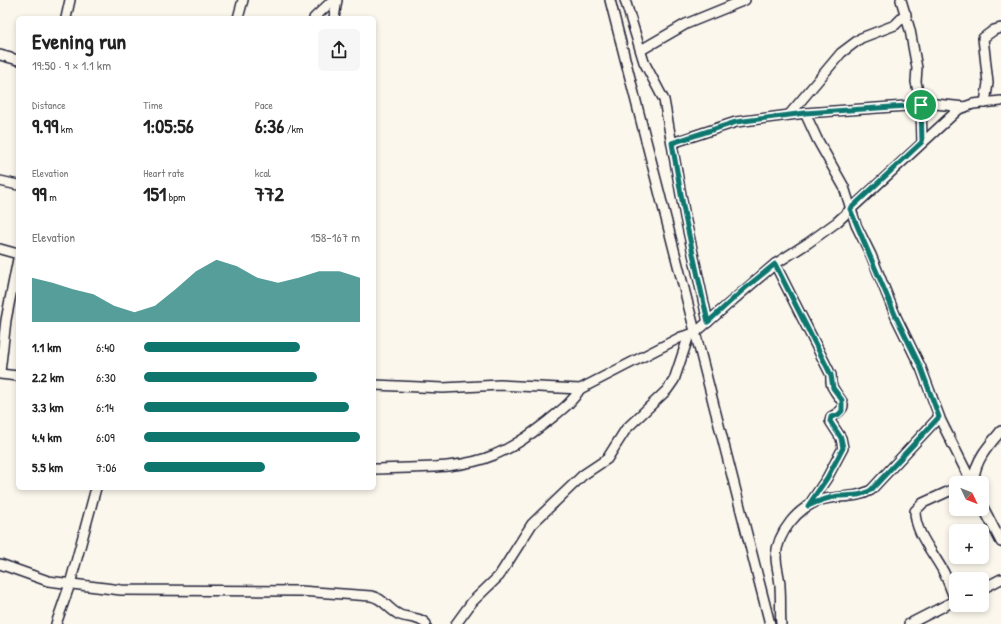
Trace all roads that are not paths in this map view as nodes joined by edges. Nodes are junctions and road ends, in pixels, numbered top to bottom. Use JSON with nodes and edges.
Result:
{"nodes":[{"id":1,"x":70,"y":0,"type":"edge"},
{"id":2,"x":252,"y":0,"type":"edge"},
{"id":3,"x":333,"y":0,"type":"edge"},
{"id":4,"x":337,"y":0,"type":"edge"},
{"id":5,"x":610,"y":0,"type":"edge"},
{"id":6,"x":625,"y":0,"type":"edge"},
{"id":7,"x":745,"y":0,"type":"edge"},
{"id":8,"x":901,"y":0,"type":"edge"},
{"id":9,"x":242,"y":3,"type":"edge"},
{"id":10,"x":726,"y":4,"type":"edge"},
{"id":11,"x":906,"y":14,"type":"junction"},
{"id":12,"x":66,"y":16,"type":"edge"},
{"id":13,"x":239,"y":16,"type":"edge"},
{"id":14,"x":316,"y":16,"type":"edge"},
{"id":15,"x":334,"y":16,"type":"edge"},
{"id":16,"x":1001,"y":28,"type":"edge"},
{"id":17,"x":641,"y":50,"type":"junction"},
{"id":18,"x":0,"y":55,"type":"edge"},
{"id":19,"x":16,"y":59,"type":"edge"},
{"id":20,"x":1001,"y":101,"type":"edge"},
{"id":21,"x":985,"y":103,"type":"junction"},
{"id":22,"x":921,"y":105,"type":"junction"},
{"id":23,"x":965,"y":107,"type":"junction"},
{"id":24,"x":805,"y":113,"type":"junction"},
{"id":25,"x":789,"y":115,"type":"junction"},
{"id":26,"x":922,"y":142,"type":"junction"},
{"id":27,"x":672,"y":143,"type":"junction"},
{"id":28,"x":0,"y":182,"type":"edge"},
{"id":29,"x":16,"y":185,"type":"edge"},
{"id":30,"x":850,"y":209,"type":"junction"},
{"id":31,"x":837,"y":222,"type":"junction"},
{"id":32,"x":856,"y":225,"type":"junction"},
{"id":33,"x":0,"y":249,"type":"edge"},
{"id":34,"x":16,"y":253,"type":"edge"},
{"id":35,"x":775,"y":264,"type":"junction"},
{"id":36,"x":16,"y":269,"type":"edge"},
{"id":37,"x":708,"y":322,"type":"junction"},
{"id":38,"x":692,"y":334,"type":"junction"},
{"id":39,"x":0,"y":373,"type":"edge"},
{"id":40,"x":16,"y":376,"type":"edge"},
{"id":41,"x":376,"y":385,"type":"edge"},
{"id":42,"x":580,"y":389,"type":"junction"},
{"id":43,"x":939,"y":417,"type":"junction"},
{"id":44,"x":1001,"y":431,"type":"edge"},
{"id":45,"x":376,"y":469,"type":"edge"},
{"id":46,"x":967,"y":476,"type":"edge"},
{"id":47,"x":974,"y":476,"type":"edge"},
{"id":48,"x":95,"y":490,"type":"edge"},
{"id":49,"x":949,"y":491,"type":"edge"},
{"id":50,"x":808,"y":506,"type":"junction"},
{"id":51,"x":988,"y":516,"type":"edge"},
{"id":52,"x":1001,"y":542,"type":"edge"},
{"id":53,"x":0,"y":564,"type":"edge"},
{"id":54,"x":1001,"y":579,"type":"edge"},
{"id":55,"x":70,"y":584,"type":"junction"},
{"id":56,"x":949,"y":584,"type":"edge"},
{"id":57,"x":989,"y":585,"type":"edge"},
{"id":58,"x":949,"y":604,"type":"edge"},
{"id":59,"x":56,"y":624,"type":"edge"},
{"id":60,"x":426,"y":624,"type":"edge"},
{"id":61,"x":456,"y":624,"type":"edge"},
{"id":62,"x":770,"y":624,"type":"edge"},
{"id":63,"x":781,"y":624,"type":"edge"},
{"id":64,"x":909,"y":624,"type":"edge"}],
"edges":[{"from":1,"to":12,"type":"street"},
{"from":2,"to":9,"type":"street"},
{"from":3,"to":14,"type":"street"},
{"from":4,"to":15,"type":"street"},
{"from":5,"to":38,"type":"street"},
{"from":6,"to":17,"type":"street"},
{"from":7,"to":10,"type":"street"},
{"from":8,"to":11,"type":"street"},
{"from":9,"to":13,"type":"street"},
{"from":10,"to":17,"type":"street"},
{"from":11,"to":22,"type":"street"},
{"from":11,"to":25,"type":"street"},
{"from":16,"to":21,"type":"street"},
{"from":17,"to":27,"type":"street"},
{"from":18,"to":19,"type":"street"},
{"from":20,"to":21,"type":"street"},
{"from":21,"to":23,"type":"street"},
{"from":22,"to":23,"type":"street"},
{"from":22,"to":24,"type":"street"},
{"from":22,"to":26,"type":"street"},
{"from":23,"to":26,"type":"street"},
{"from":24,"to":25,"type":"street"},
{"from":24,"to":30,"type":"street"},
{"from":25,"to":27,"type":"street"},
{"from":26,"to":30,"type":"street"},
{"from":27,"to":37,"type":"street"},
{"from":28,"to":29,"type":"street"},
{"from":30,"to":31,"type":"street"},
{"from":30,"to":32,"type":"street"},
{"from":31,"to":32,"type":"street"},
{"from":31,"to":35,"type":"street"},
{"from":32,"to":43,"type":"street"},
{"from":33,"to":34,"type":"street"},
{"from":35,"to":37,"type":"street"},
{"from":35,"to":50,"type":"street"},
{"from":36,"to":39,"type":"street"},
{"from":37,"to":38,"type":"street"},
{"from":38,"to":42,"type":"street"},
{"from":38,"to":61,"type":"street"},
{"from":38,"to":62,"type":"street"},
{"from":39,"to":40,"type":"street"},
{"from":41,"to":42,"type":"street"},
{"from":42,"to":45,"type":"street"},
{"from":43,"to":46,"type":"street"},
{"from":43,"to":50,"type":"street"},
{"from":44,"to":47,"type":"street"},
{"from":48,"to":55,"type":"street"},
{"from":49,"to":56,"type":"street"},
{"from":50,"to":63,"type":"street"},
{"from":51,"to":52,"type":"street"},
{"from":53,"to":55,"type":"street"},
{"from":54,"to":57,"type":"street"},
{"from":55,"to":59,"type":"street"},
{"from":55,"to":60,"type":"street"},
{"from":58,"to":64,"type":"street"}]}
